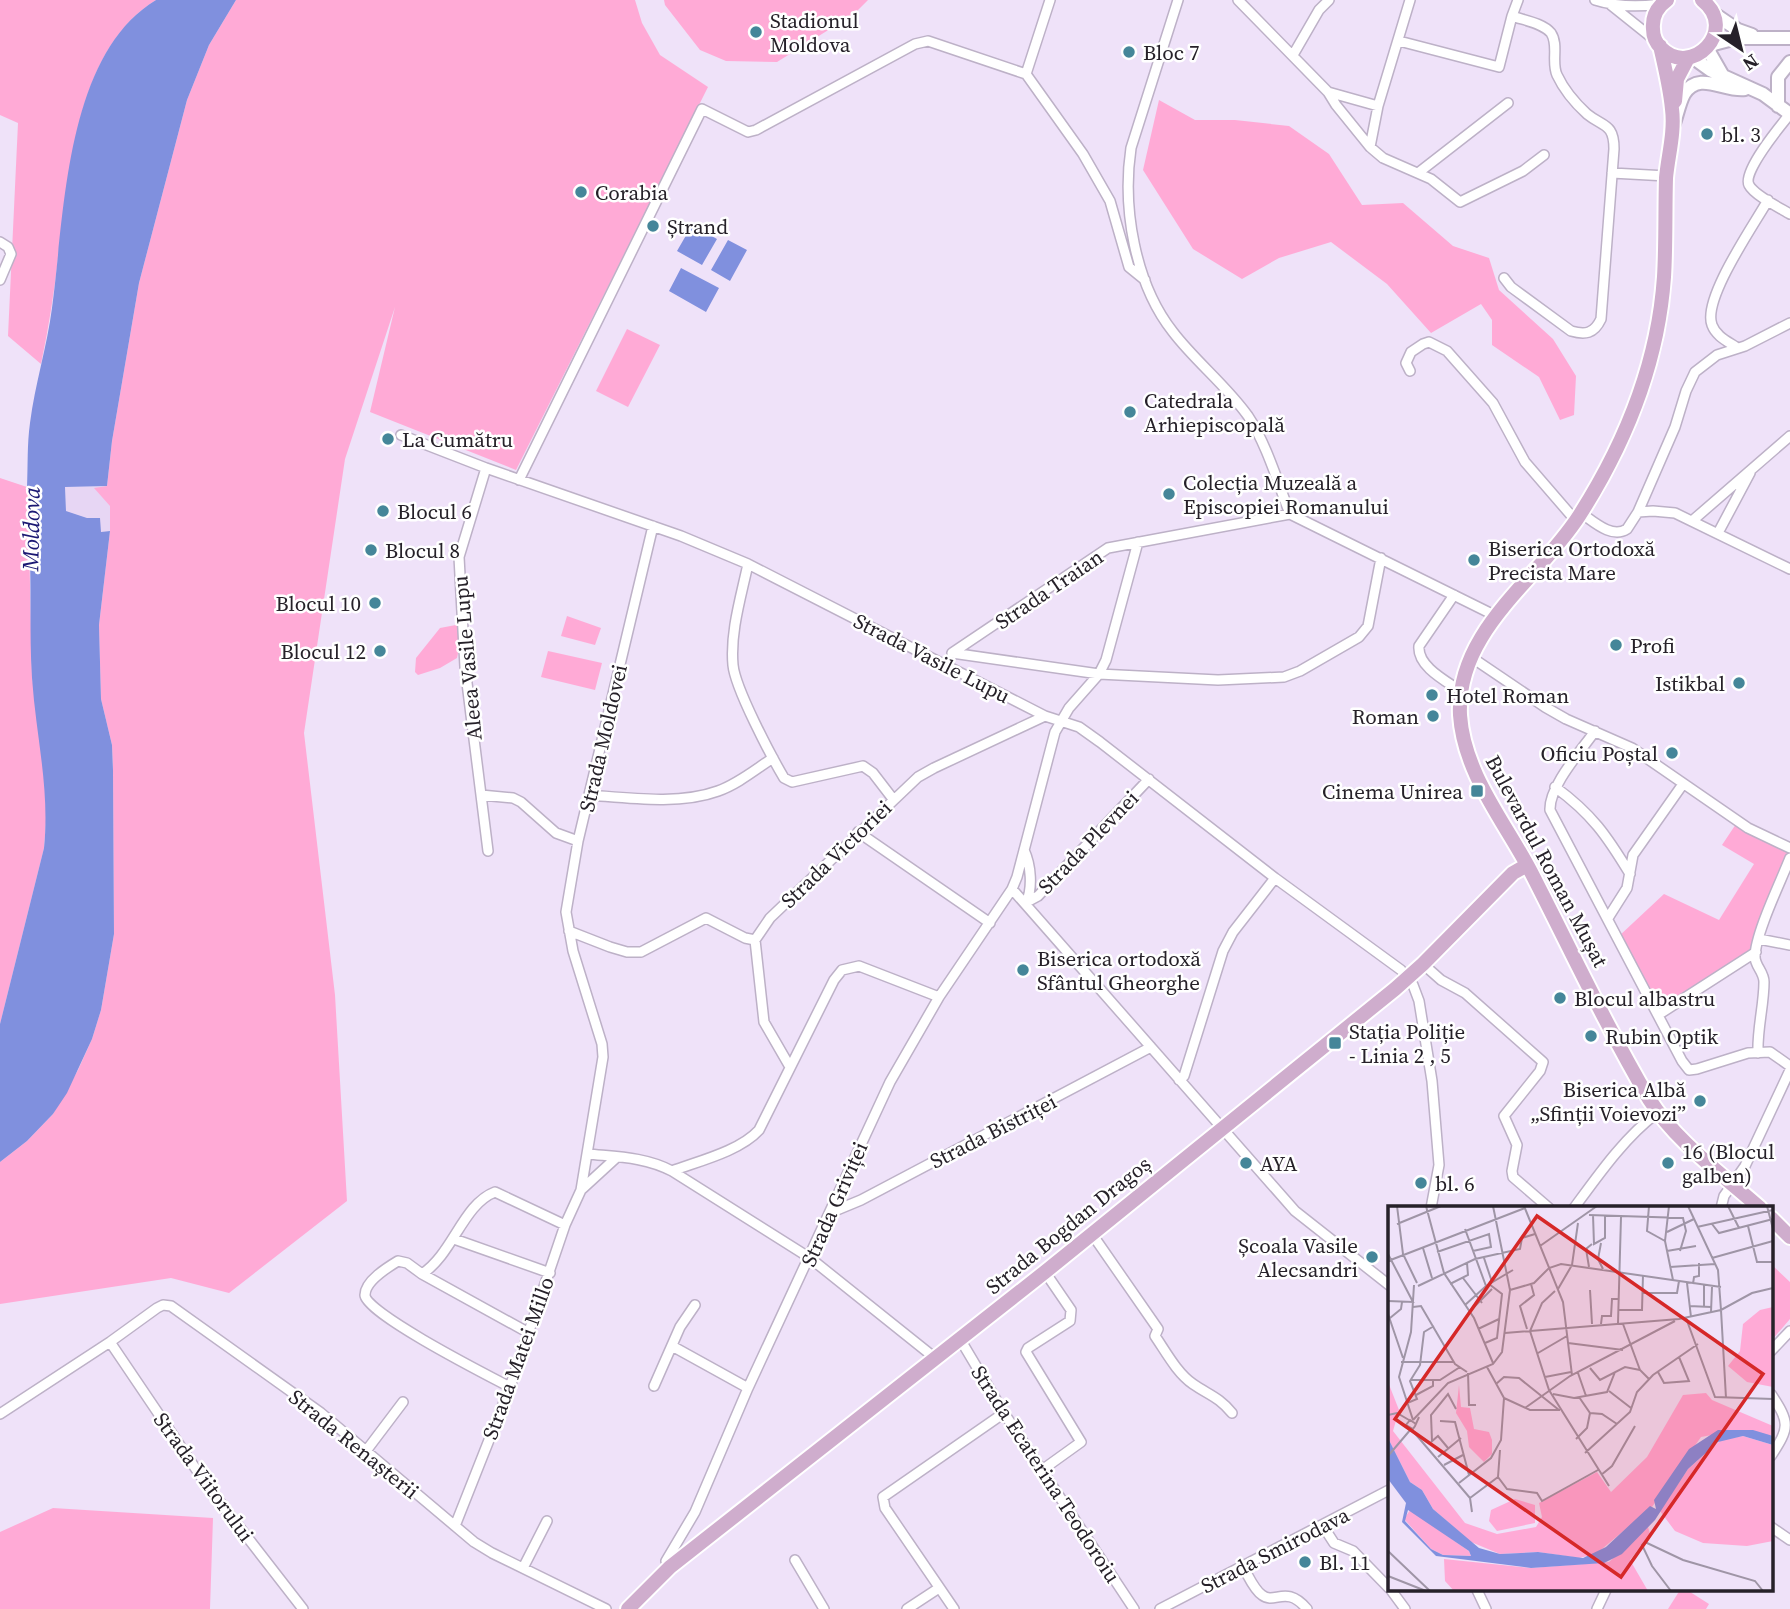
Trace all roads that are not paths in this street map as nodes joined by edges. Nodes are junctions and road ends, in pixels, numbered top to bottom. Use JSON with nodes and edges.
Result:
{"nodes":[{"id":1,"x":1049,"y":0,"type":"edge"},
{"id":2,"x":1178,"y":0,"type":"edge"},
{"id":3,"x":1238,"y":0,"type":"edge"},
{"id":4,"x":1329,"y":0,"type":"edge"},
{"id":5,"x":1410,"y":0,"type":"edge"},
{"id":6,"x":1518,"y":0,"type":"edge"},
{"id":7,"x":1595,"y":0,"type":"edge"},
{"id":8,"x":1702,"y":0,"type":"edge"},
{"id":9,"x":1664,"y":2,"type":"edge"},
{"id":10,"x":1611,"y":5,"type":"junction"},
{"id":11,"x":1713,"y":13,"type":"junction"},
{"id":12,"x":1511,"y":16,"type":"junction"},
{"id":13,"x":1759,"y":38,"type":"junction"},
{"id":14,"x":1790,"y":38,"type":"edge"},
{"id":15,"x":1399,"y":41,"type":"junction"},
{"id":16,"x":1658,"y":44,"type":"junction"},
{"id":17,"x":1708,"y":47,"type":"junction"},
{"id":18,"x":1293,"y":55,"type":"junction"},
{"id":19,"x":1690,"y":57,"type":"junction"},
{"id":20,"x":1790,"y":62,"type":"edge"},
{"id":21,"x":1026,"y":74,"type":"junction"},
{"id":22,"x":1723,"y":77,"type":"junction"},
{"id":23,"x":1751,"y":88,"type":"junction"},
{"id":24,"x":1328,"y":92,"type":"junction"},
{"id":25,"x":1508,"y":103,"type":"dead end"},
{"id":26,"x":1378,"y":106,"type":"junction"},
{"id":27,"x":1778,"y":106,"type":"junction"},
{"id":28,"x":1672,"y":109,"type":"junction"},
{"id":29,"x":1790,"y":114,"type":"edge"},
{"id":30,"x":1672,"y":130,"type":"junction"},
{"id":31,"x":1370,"y":147,"type":"junction"},
{"id":32,"x":1544,"y":155,"type":"dead end"},
{"id":33,"x":1418,"y":173,"type":"junction"},
{"id":34,"x":1612,"y":173,"type":"junction"},
{"id":35,"x":1667,"y":176,"type":"junction"},
{"id":36,"x":1768,"y":200,"type":"junction"},
{"id":37,"x":1790,"y":214,"type":"edge"},
{"id":38,"x":0,"y":242,"type":"edge"},
{"id":39,"x":1504,"y":278,"type":"dead end"},
{"id":40,"x":0,"y":280,"type":"edge"},
{"id":41,"x":1145,"y":280,"type":"junction"},
{"id":42,"x":1790,"y":323,"type":"edge"},
{"id":43,"x":1736,"y":347,"type":"junction"},
{"id":44,"x":1410,"y":372,"type":"dead end"},
{"id":45,"x":401,"y":435,"type":"dead end"},
{"id":46,"x":1790,"y":436,"type":"edge"},
{"id":47,"x":1759,"y":461,"type":"junction"},
{"id":48,"x":486,"y":468,"type":"junction"},
{"id":49,"x":519,"y":480,"type":"junction"},
{"id":50,"x":1638,"y":512,"type":"junction"},
{"id":51,"x":1290,"y":514,"type":"junction"},
{"id":52,"x":1578,"y":517,"type":"junction"},
{"id":53,"x":1692,"y":521,"type":"junction"},
{"id":54,"x":653,"y":526,"type":"junction"},
{"id":55,"x":1718,"y":533,"type":"junction"},
{"id":56,"x":1138,"y":542,"type":"junction"},
{"id":57,"x":1381,"y":558,"type":"junction"},
{"id":58,"x":748,"y":564,"type":"junction"},
{"id":59,"x":1790,"y":569,"type":"edge"},
{"id":60,"x":1454,"y":595,"type":"junction"},
{"id":61,"x":1496,"y":615,"type":"junction"},
{"id":62,"x":952,"y":653,"type":"junction"},
{"id":63,"x":1471,"y":657,"type":"junction"},
{"id":64,"x":940,"y":662,"type":"junction"},
{"id":65,"x":1099,"y":674,"type":"junction"},
{"id":66,"x":1462,"y":692,"type":"junction"},
{"id":67,"x":1045,"y":716,"type":"junction"},
{"id":68,"x":1060,"y":720,"type":"junction"},
{"id":69,"x":1595,"y":731,"type":"junction"},
{"id":70,"x":773,"y":758,"type":"junction"},
{"id":71,"x":1149,"y":779,"type":"junction"},
{"id":72,"x":1683,"y":783,"type":"junction"},
{"id":73,"x":1555,"y":788,"type":"junction"},
{"id":74,"x":481,"y":794,"type":"junction"},
{"id":75,"x":589,"y":795,"type":"junction"},
{"id":76,"x":893,"y":799,"type":"junction"},
{"id":77,"x":858,"y":832,"type":"junction"},
{"id":78,"x":578,"y":841,"type":"junction"},
{"id":79,"x":1790,"y":848,"type":"edge"},
{"id":80,"x":1024,"y":850,"type":"junction"},
{"id":81,"x":488,"y":851,"type":"dead end"},
{"id":82,"x":1790,"y":859,"type":"edge"},
{"id":83,"x":1527,"y":865,"type":"junction"},
{"id":84,"x":1630,"y":874,"type":"junction"},
{"id":85,"x":1275,"y":878,"type":"junction"},
{"id":86,"x":1012,"y":889,"type":"junction"},
{"id":87,"x":1025,"y":903,"type":"junction"},
{"id":88,"x":1608,"y":918,"type":"junction"},
{"id":89,"x":990,"y":923,"type":"junction"},
{"id":90,"x":569,"y":931,"type":"junction"},
{"id":91,"x":1759,"y":939,"type":"junction"},
{"id":92,"x":755,"y":940,"type":"junction"},
{"id":93,"x":1790,"y":945,"type":"edge"},
{"id":94,"x":573,"y":951,"type":"joint"},
{"id":95,"x":1756,"y":951,"type":"junction"},
{"id":96,"x":1423,"y":964,"type":"junction"},
{"id":97,"x":1408,"y":978,"type":"junction"},
{"id":98,"x":939,"y":997,"type":"junction"},
{"id":99,"x":1658,"y":1015,"type":"junction"},
{"id":100,"x":1151,"y":1047,"type":"junction"},
{"id":101,"x":1758,"y":1053,"type":"junction"},
{"id":102,"x":790,"y":1067,"type":"junction"},
{"id":103,"x":1790,"y":1068,"type":"edge"},
{"id":104,"x":1179,"y":1080,"type":"junction"},
{"id":105,"x":1786,"y":1089,"type":"edge"},
{"id":106,"x":1657,"y":1112,"type":"junction"},
{"id":107,"x":1222,"y":1129,"type":"junction"},
{"id":108,"x":588,"y":1154,"type":"junction"},
{"id":109,"x":617,"y":1157,"type":"junction"},
{"id":110,"x":672,"y":1171,"type":"junction"},
{"id":111,"x":1733,"y":1183,"type":"junction"},
{"id":112,"x":581,"y":1191,"type":"junction"},
{"id":113,"x":1431,"y":1206,"type":"edge"},
{"id":114,"x":1547,"y":1206,"type":"edge"},
{"id":115,"x":1576,"y":1206,"type":"edge"},
{"id":116,"x":1722,"y":1206,"type":"edge"},
{"id":117,"x":1758,"y":1206,"type":"edge"},
{"id":118,"x":832,"y":1212,"type":"junction"},
{"id":119,"x":1772,"y":1219,"type":"edge"},
{"id":120,"x":565,"y":1225,"type":"junction"},
{"id":121,"x":1092,"y":1234,"type":"junction"},
{"id":122,"x":1790,"y":1237,"type":"edge"},
{"id":123,"x":454,"y":1240,"type":"junction"},
{"id":124,"x":810,"y":1258,"type":"junction"},
{"id":125,"x":1045,"y":1272,"type":"junction"},
{"id":126,"x":550,"y":1273,"type":"junction"},
{"id":127,"x":422,"y":1275,"type":"junction"},
{"id":128,"x":1388,"y":1285,"type":"edge"},
{"id":129,"x":695,"y":1305,"type":"dead end"},
{"id":130,"x":1790,"y":1331,"type":"edge"},
{"id":131,"x":529,"y":1333,"type":"junction"},
{"id":132,"x":960,"y":1339,"type":"junction"},
{"id":133,"x":110,"y":1342,"type":"junction"},
{"id":134,"x":672,"y":1346,"type":"junction"},
{"id":135,"x":1772,"y":1350,"type":"edge"},
{"id":136,"x":935,"y":1358,"type":"junction"},
{"id":137,"x":654,"y":1386,"type":"dead end"},
{"id":138,"x":510,"y":1387,"type":"junction"},
{"id":139,"x":748,"y":1388,"type":"junction"},
{"id":140,"x":1772,"y":1395,"type":"edge"},
{"id":141,"x":403,"y":1402,"type":"dead end"},
{"id":142,"x":1004,"y":1413,"type":"junction"},
{"id":143,"x":1232,"y":1413,"type":"dead end"},
{"id":144,"x":0,"y":1414,"type":"edge"},
{"id":145,"x":366,"y":1451,"type":"junction"},
{"id":146,"x":1772,"y":1455,"type":"edge"},
{"id":147,"x":1042,"y":1470,"type":"junction"},
{"id":148,"x":1388,"y":1491,"type":"edge"},
{"id":149,"x":547,"y":1521,"type":"dead end"},
{"id":150,"x":455,"y":1526,"type":"junction"},
{"id":151,"x":1323,"y":1526,"type":"junction"},
{"id":152,"x":1772,"y":1529,"type":"edge"},
{"id":153,"x":1790,"y":1540,"type":"edge"},
{"id":154,"x":795,"y":1560,"type":"dead end"},
{"id":155,"x":670,"y":1566,"type":"junction"},
{"id":156,"x":1243,"y":1567,"type":"junction"},
{"id":157,"x":523,"y":1568,"type":"junction"},
{"id":158,"x":1388,"y":1587,"type":"edge"},
{"id":159,"x":939,"y":1588,"type":"junction"},
{"id":160,"x":1392,"y":1592,"type":"edge"},
{"id":161,"x":1478,"y":1592,"type":"edge"},
{"id":162,"x":1605,"y":1592,"type":"edge"},
{"id":163,"x":303,"y":1609,"type":"edge"},
{"id":164,"x":606,"y":1609,"type":"edge"},
{"id":165,"x":628,"y":1609,"type":"edge"},
{"id":166,"x":824,"y":1609,"type":"edge"},
{"id":167,"x":907,"y":1609,"type":"edge"},
{"id":168,"x":954,"y":1609,"type":"edge"},
{"id":169,"x":1134,"y":1609,"type":"edge"},
{"id":170,"x":1160,"y":1609,"type":"edge"},
{"id":171,"x":1307,"y":1609,"type":"edge"},
{"id":172,"x":1405,"y":1609,"type":"edge"},
{"id":173,"x":1486,"y":1609,"type":"edge"},
{"id":174,"x":1597,"y":1609,"type":"edge"}],
"edges":[{"from":1,"to":21,"type":"street"},
{"from":2,"to":41,"type":"street"},
{"from":3,"to":18,"type":"street"},
{"from":4,"to":18,"type":"street"},
{"from":5,"to":15,"type":"street"},
{"from":6,"to":12,"type":"street"},
{"from":7,"to":10,"type":"street"},
{"from":8,"to":11,"type":"main road"},
{"from":9,"to":10,"type":"street"},
{"from":9,"to":16,"type":"main road","name":"Bulevardul Roman Mușat"},
{"from":10,"to":16,"type":"street"},
{"from":11,"to":13,"type":"street"},
{"from":11,"to":17,"type":"main road"},
{"from":12,"to":15,"type":"street"},
{"from":12,"to":34,"type":"street"},
{"from":13,"to":14,"type":"street"},
{"from":13,"to":17,"type":"street"},
{"from":15,"to":26,"type":"street"},
{"from":16,"to":19,"type":"main road"},
{"from":16,"to":28,"type":"main road","name":"Bulevardul Roman Mușat"},
{"from":17,"to":19,"type":"main road"},
{"from":17,"to":22,"type":"street"},
{"from":18,"to":24,"type":"street"},
{"from":19,"to":22,"type":"street"},
{"from":19,"to":28,"type":"main road","name":"Bulevardul Roman Mușat"},
{"from":20,"to":27,"type":"street"},
{"from":21,"to":41,"type":"street"},
{"from":21,"to":49,"type":"street"},
{"from":22,"to":23,"type":"street"},
{"from":23,"to":27,"type":"street"},
{"from":23,"to":30,"type":"street"},
{"from":24,"to":26,"type":"street"},
{"from":24,"to":31,"type":"street"},
{"from":25,"to":33,"type":"street"},
{"from":26,"to":31,"type":"street"},
{"from":27,"to":29,"type":"street"},
{"from":28,"to":30,"type":"main road","name":"Bulevardul Roman Mușat"},
{"from":29,"to":36,"type":"street"},
{"from":30,"to":35,"type":"main road","name":"Bulevardul Roman Mușat"},
{"from":31,"to":33,"type":"street"},
{"from":32,"to":33,"type":"street"},
{"from":34,"to":35,"type":"street"},
{"from":34,"to":39,"type":"street"},
{"from":35,"to":52,"type":"main road","name":"Bulevardul Roman Mușat"},
{"from":36,"to":37,"type":"street"},
{"from":36,"to":43,"type":"street"},
{"from":38,"to":40,"type":"street"},
{"from":41,"to":51,"type":"street"},
{"from":42,"to":43,"type":"street"},
{"from":43,"to":50,"type":"street"},
{"from":44,"to":52,"type":"street"},
{"from":45,"to":48,"type":"street","name":"Strada Vasile Lupu"},
{"from":46,"to":47,"type":"street"},
{"from":47,"to":53,"type":"street"},
{"from":47,"to":55,"type":"street"},
{"from":48,"to":49,"type":"street","name":"Strada Vasile Lupu"},
{"from":48,"to":74,"type":"street","name":"Aleea Vasile Lupu"},
{"from":49,"to":54,"type":"street","name":"Strada Vasile Lupu"},
{"from":50,"to":52,"type":"street"},
{"from":50,"to":53,"type":"street"},
{"from":51,"to":56,"type":"street","name":"Strada Traian"},
{"from":51,"to":57,"type":"street"},
{"from":52,"to":61,"type":"main road","name":"Bulevardul Roman Mușat"},
{"from":53,"to":55,"type":"street"},
{"from":54,"to":58,"type":"street","name":"Strada Vasile Lupu"},
{"from":54,"to":75,"type":"street","name":"Strada Moldovei"},
{"from":55,"to":59,"type":"street"},
{"from":56,"to":62,"type":"street","name":"Strada Traian"},
{"from":56,"to":65,"type":"street","name":"Strada Griviței"},
{"from":57,"to":60,"type":"street"},
{"from":57,"to":65,"type":"street"},
{"from":58,"to":64,"type":"street","name":"Strada Vasile Lupu"},
{"from":58,"to":70,"type":"street"},
{"from":60,"to":61,"type":"street"},
{"from":60,"to":66,"type":"street"},
{"from":61,"to":63,"type":"main road","name":"Bulevardul Roman Mușat"},
{"from":62,"to":64,"type":"street","name":"Strada Traian"},
{"from":62,"to":65,"type":"street"},
{"from":63,"to":66,"type":"main road","name":"Bulevardul Roman Mușat"},
{"from":63,"to":69,"type":"street"},
{"from":64,"to":67,"type":"street","name":"Strada Vasile Lupu"},
{"from":65,"to":68,"type":"street","name":"Strada Griviței"},
{"from":66,"to":83,"type":"main road","name":"Bulevardul Roman Mușat"},
{"from":67,"to":68,"type":"street","name":"Strada Vasile Lupu"},
{"from":67,"to":76,"type":"street","name":"Strada Victoriei"},
{"from":68,"to":71,"type":"street","name":"Strada Vasile Lupu"},
{"from":68,"to":80,"type":"street","name":"Strada Griviței"},
{"from":69,"to":72,"type":"street"},
{"from":69,"to":73,"type":"street"},
{"from":70,"to":75,"type":"street"},
{"from":70,"to":76,"type":"street"},
{"from":71,"to":85,"type":"street","name":"Strada Vasile Lupu"},
{"from":71,"to":87,"type":"street","name":"Strada Plevnei"},
{"from":72,"to":79,"type":"street"},
{"from":72,"to":84,"type":"street"},
{"from":73,"to":84,"type":"street"},
{"from":73,"to":88,"type":"street"},
{"from":74,"to":78,"type":"street"},
{"from":74,"to":81,"type":"street","name":"Aleea Vasile Lupu"},
{"from":75,"to":78,"type":"street","name":"Strada Moldovei"},
{"from":76,"to":77,"type":"street","name":"Strada Victoriei"},
{"from":77,"to":89,"type":"street"},
{"from":77,"to":92,"type":"street","name":"Strada Victoriei"},
{"from":78,"to":90,"type":"street","name":"Strada Moldovei"},
{"from":80,"to":86,"type":"street","name":"Strada Griviței"},
{"from":80,"to":87,"type":"street","name":"Strada Griviței"},
{"from":82,"to":91,"type":"street"},
{"from":83,"to":96,"type":"main road","name":"Strada Bogdan Dragoș"},
{"from":83,"to":106,"type":"main road","name":"Bulevardul Roman Mușat"},
{"from":84,"to":88,"type":"street"},
{"from":85,"to":97,"type":"street","name":"Strada Vasile Lupu"},
{"from":85,"to":104,"type":"street"},
{"from":86,"to":87,"type":"street"},
{"from":86,"to":89,"type":"street","name":"Strada Griviței"},
{"from":87,"to":100,"type":"street"},
{"from":88,"to":99,"type":"street"},
{"from":89,"to":98,"type":"street","name":"Strada Griviței"},
{"from":90,"to":92,"type":"street"},
{"from":90,"to":94,"type":"street","name":"Strada Moldovei"},
{"from":91,"to":93,"type":"street"},
{"from":91,"to":95,"type":"street"},
{"from":92,"to":102,"type":"street"},
{"from":94,"to":108,"type":"street","name":"Strada Matei Millo"},
{"from":95,"to":99,"type":"street"},
{"from":95,"to":101,"type":"street"},
{"from":96,"to":97,"type":"main road","name":"Strada Bogdan Dragoș"},
{"from":96,"to":114,"type":"street"},
{"from":97,"to":107,"type":"main road","name":"Strada Bogdan Dragoș"},
{"from":97,"to":113,"type":"street"},
{"from":98,"to":102,"type":"street"},
{"from":98,"to":118,"type":"street","name":"Strada Griviței"},
{"from":99,"to":101,"type":"street"},
{"from":100,"to":104,"type":"street"},
{"from":100,"to":118,"type":"street","name":"Strada Bistriței"},
{"from":101,"to":103,"type":"street"},
{"from":102,"to":110,"type":"street"},
{"from":103,"to":105,"type":"street"},
{"from":104,"to":107,"type":"street"},
{"from":105,"to":111,"type":"street"},
{"from":106,"to":111,"type":"main road","name":"Bulevardul Roman Mușat"},
{"from":106,"to":115,"type":"street"},
{"from":107,"to":121,"type":"main road","name":"Strada Bogdan Dragoș"},
{"from":107,"to":128,"type":"street"},
{"from":108,"to":109,"type":"street"},
{"from":108,"to":112,"type":"street","name":"Strada Matei Millo"},
{"from":109,"to":110,"type":"street"},
{"from":109,"to":112,"type":"street","name":"Strada Matei Millo"},
{"from":110,"to":124,"type":"street"},
{"from":111,"to":116,"type":"street"},
{"from":111,"to":117,"type":"main road","name":"Bulevardul Roman Mușat"},
{"from":112,"to":120,"type":"street","name":"Strada Matei Millo"},
{"from":118,"to":124,"type":"street","name":"Strada Griviței"},
{"from":119,"to":122,"type":"main road"},
{"from":120,"to":123,"type":"street"},
{"from":120,"to":126,"type":"street","name":"Strada Matei Millo"},
{"from":121,"to":125,"type":"main road","name":"Strada Bogdan Dragoș"},
{"from":121,"to":143,"type":"street"},
{"from":123,"to":126,"type":"street"},
{"from":123,"to":127,"type":"street"},
{"from":124,"to":136,"type":"street"},
{"from":124,"to":139,"type":"street","name":"Strada Griviței"},
{"from":125,"to":132,"type":"main road","name":"Strada Bogdan Dragoș"},
{"from":125,"to":147,"type":"street"},
{"from":126,"to":131,"type":"street","name":"Strada Matei Millo"},
{"from":127,"to":131,"type":"street"},
{"from":127,"to":138,"type":"street"},
{"from":129,"to":134,"type":"street"},
{"from":130,"to":135,"type":"street"},
{"from":131,"to":138,"type":"street","name":"Strada Matei Millo"},
{"from":132,"to":136,"type":"main road","name":"Strada Bogdan Dragoș"},
{"from":132,"to":142,"type":"street","name":"Strada Ecaterina Teodoroiu"},
{"from":133,"to":144,"type":"street","name":"Strada Renașterii"},
{"from":133,"to":145,"type":"street","name":"Strada Renașterii"},
{"from":133,"to":163,"type":"street","name":"Strada Viitorului"},
{"from":134,"to":137,"type":"street"},
{"from":134,"to":139,"type":"street"},
{"from":136,"to":155,"type":"main road","name":"Strada Bogdan Dragoș"},
{"from":138,"to":150,"type":"street","name":"Strada Matei Millo"},
{"from":139,"to":155,"type":"street","name":"Strada Griviței"},
{"from":140,"to":146,"type":"street"},
{"from":141,"to":145,"type":"street"},
{"from":142,"to":147,"type":"street","name":"Strada Ecaterina Teodoroiu"},
{"from":142,"to":159,"type":"street"},
{"from":145,"to":150,"type":"street","name":"Strada Renașterii"},
{"from":147,"to":169,"type":"street","name":"Strada Ecaterina Teodoroiu"},
{"from":148,"to":151,"type":"street","name":"Strada Smirodava"},
{"from":149,"to":157,"type":"street"},
{"from":150,"to":157,"type":"street","name":"Strada Renașterii"},
{"from":151,"to":156,"type":"street","name":"Strada Smirodava"},
{"from":151,"to":158,"type":"street"},
{"from":152,"to":153,"type":"street"},
{"from":154,"to":166,"type":"street"},
{"from":155,"to":165,"type":"main road","name":"Strada Bogdan Dragoș"},
{"from":156,"to":170,"type":"street","name":"Strada Smirodava"},
{"from":156,"to":171,"type":"street"},
{"from":157,"to":164,"type":"street","name":"Strada Renașterii"},
{"from":159,"to":167,"type":"street"},
{"from":159,"to":168,"type":"street"},
{"from":160,"to":172,"type":"street"},
{"from":161,"to":173,"type":"street"},
{"from":162,"to":174,"type":"street"}]}
